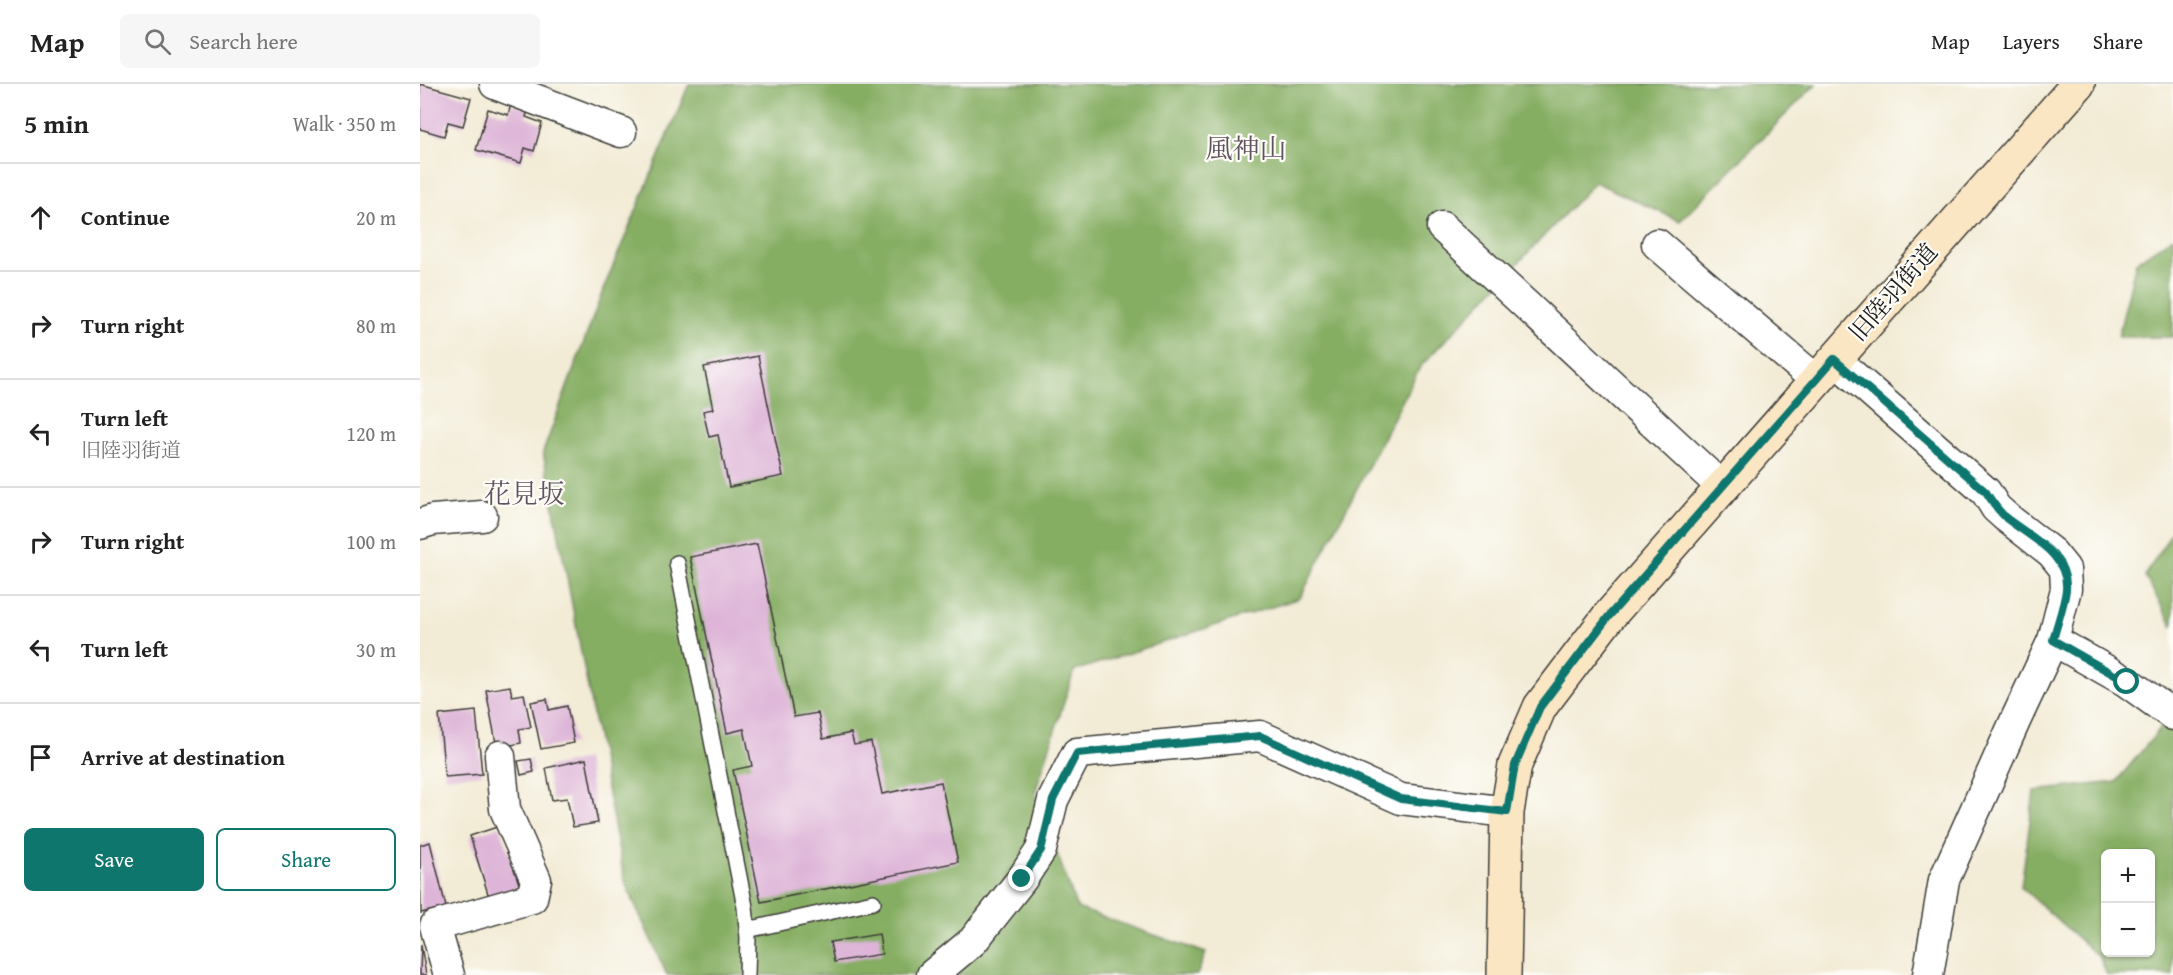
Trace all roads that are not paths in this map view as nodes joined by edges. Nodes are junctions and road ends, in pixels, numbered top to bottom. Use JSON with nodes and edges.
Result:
{"nodes":[{"id":1,"x":495,"y":84,"type":"edge"},
{"id":2,"x":2078,"y":84,"type":"edge"},
{"id":3,"x":562,"y":96,"type":"edge"},
{"id":4,"x":621,"y":132,"type":"dead end"},
{"id":5,"x":1442,"y":227,"type":"dead end"},
{"id":6,"x":1657,"y":244,"type":"dead end"},
{"id":7,"x":1825,"y":370,"type":"junction"},
{"id":8,"x":1722,"y":487,"type":"junction"},
{"id":9,"x":482,"y":516,"type":"dead end"},
{"id":10,"x":420,"y":524,"type":"edge"},
{"id":11,"x":677,"y":563,"type":"dead end"},
{"id":12,"x":2053,"y":640,"type":"junction"},
{"id":13,"x":2173,"y":715,"type":"edge"},
{"id":14,"x":500,"y":756,"type":"dead end"},
{"id":15,"x":1507,"y":812,"type":"junction"},
{"id":16,"x":873,"y":902,"type":"dead end"},
{"id":17,"x":747,"y":930,"type":"junction"},
{"id":18,"x":448,"y":975,"type":"edge"},
{"id":19,"x":747,"y":975,"type":"edge"},
{"id":20,"x":932,"y":975,"type":"edge"},
{"id":21,"x":1504,"y":975,"type":"edge"},
{"id":22,"x":1928,"y":975,"type":"edge"}],
"edges":[{"from":1,"to":3,"type":"street"},
{"from":2,"to":7,"type":"street","name":"旧陸羽街道"},
{"from":3,"to":4,"type":"street"},
{"from":5,"to":8,"type":"street"},
{"from":6,"to":7,"type":"street"},
{"from":7,"to":8,"type":"street","name":"旧陸羽街道"},
{"from":7,"to":12,"type":"street"},
{"from":8,"to":15,"type":"street","name":"旧陸羽街道"},
{"from":9,"to":10,"type":"street"},
{"from":11,"to":17,"type":"lane"},
{"from":12,"to":13,"type":"street"},
{"from":12,"to":22,"type":"street"},
{"from":14,"to":18,"type":"street"},
{"from":15,"to":20,"type":"street"},
{"from":15,"to":21,"type":"street","name":"旧陸羽街道"},
{"from":16,"to":17,"type":"lane"},
{"from":17,"to":19,"type":"lane"}]}
